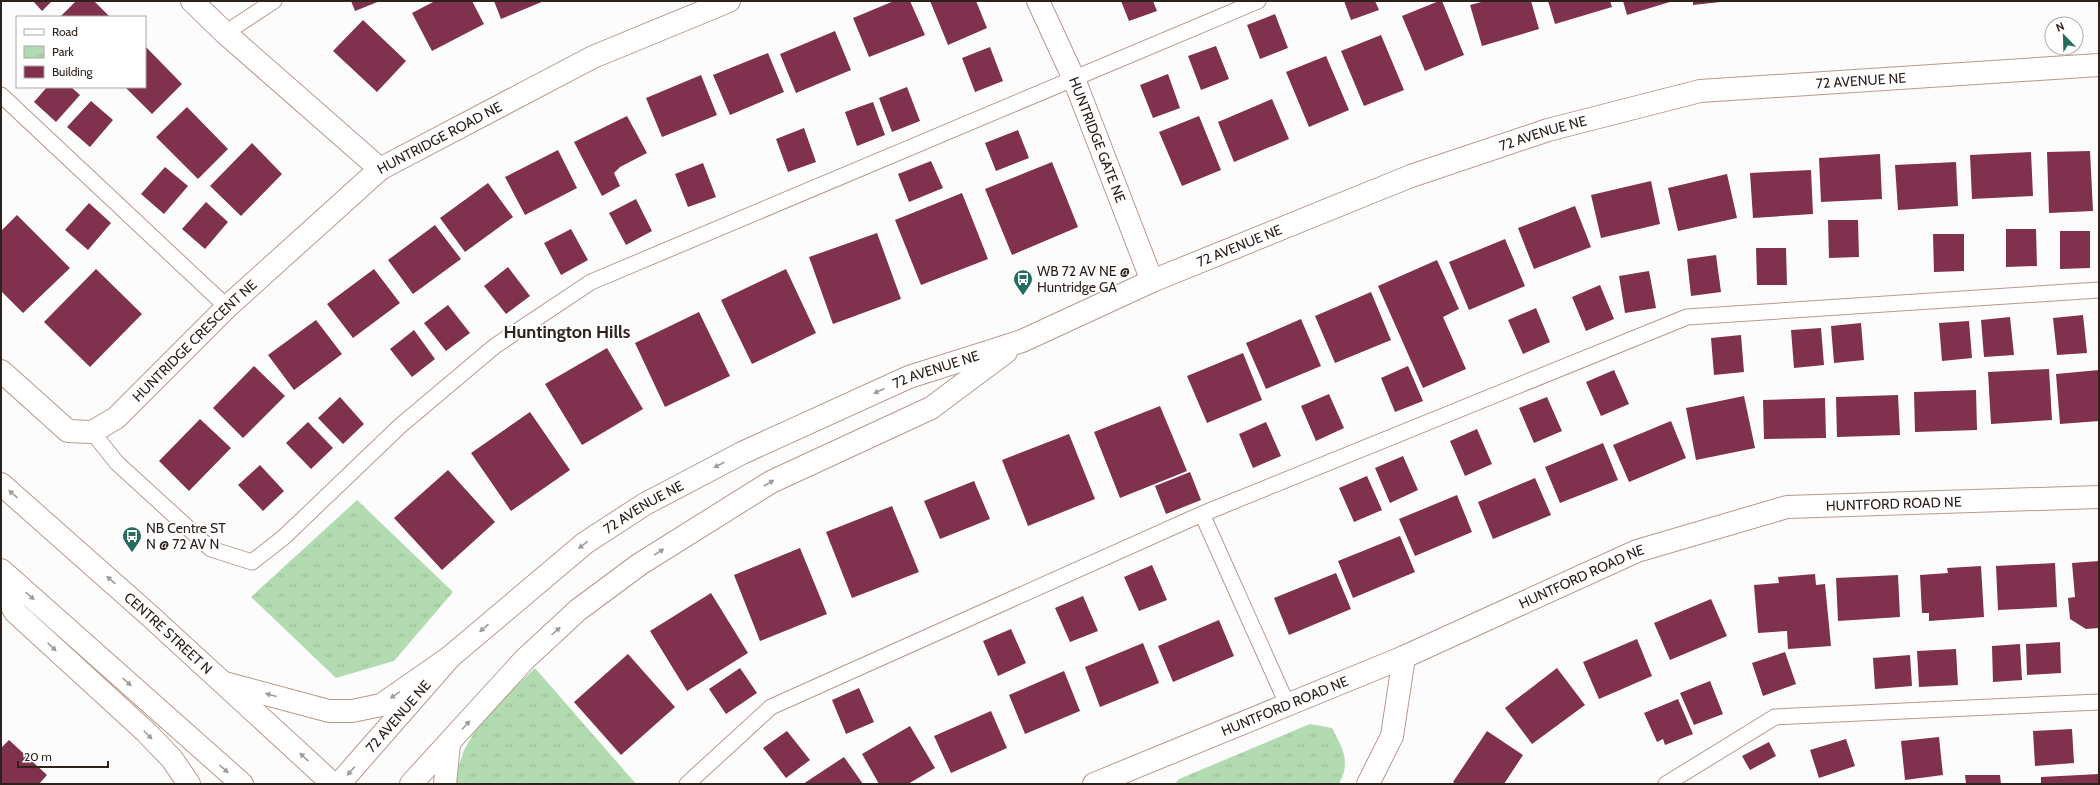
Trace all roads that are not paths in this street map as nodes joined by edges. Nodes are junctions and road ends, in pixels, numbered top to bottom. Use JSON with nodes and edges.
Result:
{"nodes":[{"id":1,"x":192,"y":1,"type":"edge"},
{"id":2,"x":274,"y":1,"type":"edge"},
{"id":3,"x":729,"y":1,"type":"edge"},
{"id":4,"x":1038,"y":1,"type":"edge"},
{"id":5,"x":1258,"y":1,"type":"edge"},
{"id":6,"x":225,"y":33,"type":"junction"},
{"id":7,"x":2099,"y":65,"type":"edge"},
{"id":8,"x":1074,"y":79,"type":"junction"},
{"id":9,"x":1,"y":95,"type":"edge"},
{"id":10,"x":380,"y":169,"type":"junction"},
{"id":11,"x":1152,"y":281,"type":"junction"},
{"id":12,"x":2099,"y":290,"type":"edge"},
{"id":13,"x":227,"y":307,"type":"junction"},
{"id":14,"x":1022,"y":341,"type":"junction"},
{"id":15,"x":1,"y":372,"type":"edge"},
{"id":16,"x":92,"y":432,"type":"junction"},
{"id":17,"x":1,"y":484,"type":"edge"},
{"id":18,"x":2099,"y":497,"type":"edge"},
{"id":19,"x":1202,"y":514,"type":"junction"},
{"id":20,"x":1,"y":570,"type":"edge"},
{"id":21,"x":1,"y":586,"type":"edge"},
{"id":22,"x":450,"y":657,"type":"junction"},
{"id":23,"x":1404,"y":657,"type":"junction"},
{"id":24,"x":222,"y":682,"type":"junction"},
{"id":25,"x":2099,"y":702,"type":"edge"},
{"id":26,"x":1287,"y":704,"type":"junction"},
{"id":27,"x":449,"y":744,"type":"junction"},
{"id":28,"x":1098,"y":783,"type":"edge"},
{"id":29,"x":189,"y":784,"type":"edge"},
{"id":30,"x":242,"y":784,"type":"edge"},
{"id":31,"x":333,"y":784,"type":"edge"},
{"id":32,"x":339,"y":784,"type":"edge"},
{"id":33,"x":411,"y":784,"type":"edge"},
{"id":34,"x":445,"y":784,"type":"edge"},
{"id":35,"x":688,"y":784,"type":"edge"},
{"id":36,"x":1368,"y":784,"type":"edge"},
{"id":37,"x":1666,"y":784,"type":"edge"}],
"edges":[{"from":1,"to":6,"type":"street","name":"HUNTRIDGE ROAD NE"},
{"from":2,"to":6,"type":"lane"},
{"from":3,"to":10,"type":"street","name":"HUNTRIDGE ROAD NE"},
{"from":4,"to":8,"type":"street","name":"HUNTRIDGE GATE NE"},
{"from":5,"to":8,"type":"lane"},
{"from":6,"to":10,"type":"street","name":"HUNTRIDGE ROAD NE"},
{"from":7,"to":11,"type":"street","name":"72 AVENUE NE"},
{"from":8,"to":11,"type":"street","name":"HUNTRIDGE GATE NE"},
{"from":8,"to":16,"type":"lane"},
{"from":9,"to":13,"type":"lane"},
{"from":10,"to":13,"type":"street","name":"HUNTRIDGE CRESCENT NE"},
{"from":11,"to":14,"type":"street","name":"72 AVENUE NE"},
{"from":12,"to":19,"type":"lane"},
{"from":13,"to":16,"type":"street","name":"HUNTRIDGE CRESCENT NE"},
{"from":14,"to":22,"type":"street","name":"72 AVENUE NE","one_way":true},
{"from":27,"to":14,"type":"street","name":"72 AVENUE NE","one_way":true},
{"from":15,"to":16,"type":"street"},
{"from":24,"to":17,"type":"street","name":"CENTRE STREET N","one_way":true},
{"from":18,"to":23,"type":"street","name":"HUNTFORD ROAD NE"},
{"from":19,"to":26,"type":"lane"},
{"from":19,"to":35,"type":"lane"},
{"from":20,"to":30,"type":"street","one_way":true},
{"from":21,"to":29,"type":"street","one_way":true},
{"from":22,"to":24,"type":"street","one_way":true},
{"from":22,"to":32,"type":"street","name":"72 AVENUE NE","one_way":true},
{"from":23,"to":26,"type":"street","name":"HUNTFORD ROAD NE"},
{"from":23,"to":36,"type":"street"},
{"from":31,"to":24,"type":"street","name":"CENTRE STREET N","one_way":true},
{"from":25,"to":37,"type":"lane"},
{"from":26,"to":28,"type":"street","name":"HUNTFORD ROAD NE"},
{"from":27,"to":33,"type":"street","name":"72 AVENUE NE"},
{"from":27,"to":34,"type":"street"}]}
